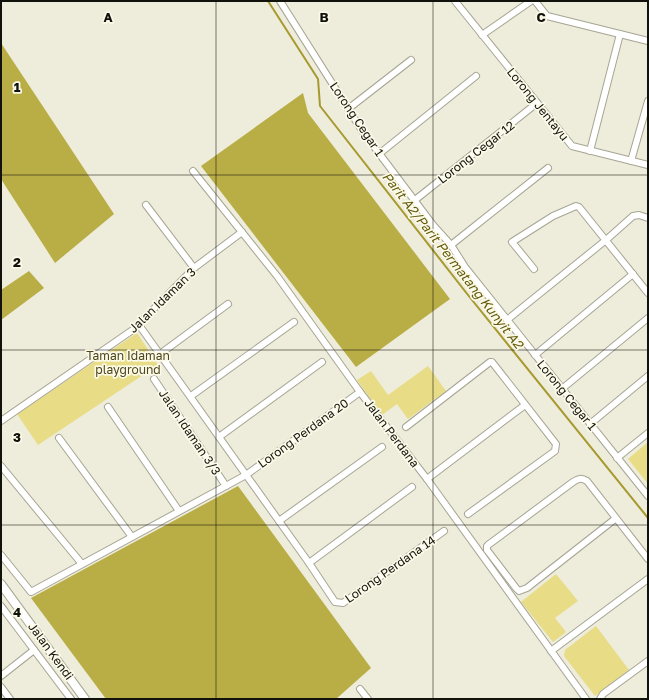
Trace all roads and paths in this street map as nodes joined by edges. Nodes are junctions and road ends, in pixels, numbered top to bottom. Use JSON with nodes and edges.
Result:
{"nodes":[{"id":1,"x":280,"y":1,"type":"edge"},
{"id":2,"x":455,"y":1,"type":"edge"},
{"id":3,"x":531,"y":1,"type":"edge"},
{"id":4,"x":535,"y":1,"type":"edge"},
{"id":5,"x":620,"y":34,"type":"junction"},
{"id":6,"x":482,"y":35,"type":"junction"},
{"id":7,"x":648,"y":41,"type":"edge"},
{"id":8,"x":411,"y":60,"type":"dead end"},
{"id":9,"x":476,"y":76,"type":"dead end"},
{"id":10,"x":648,"y":101,"type":"edge"},
{"id":11,"x":537,"y":103,"type":"junction"},
{"id":12,"x":348,"y":109,"type":"junction"},
{"id":13,"x":590,"y":151,"type":"junction"},
{"id":14,"x":379,"y":154,"type":"junction"},
{"id":15,"x":631,"y":161,"type":"junction"},
{"id":16,"x":648,"y":165,"type":"edge"},
{"id":17,"x":548,"y":168,"type":"dead end"},
{"id":18,"x":192,"y":172,"type":"dead end"},
{"id":19,"x":414,"y":200,"type":"junction"},
{"id":20,"x":146,"y":206,"type":"dead end"},
{"id":21,"x":648,"y":218,"type":"edge"},
{"id":22,"x":242,"y":232,"type":"junction"},
{"id":23,"x":606,"y":240,"type":"junction"},
{"id":24,"x":451,"y":244,"type":"junction"},
{"id":25,"x":194,"y":268,"type":"junction"},
{"id":26,"x":534,"y":269,"type":"dead end"},
{"id":27,"x":633,"y":274,"type":"junction"},
{"id":28,"x":648,"y":293,"type":"edge"},
{"id":29,"x":228,"y":304,"type":"dead end"},
{"id":30,"x":648,"y":318,"type":"edge"},
{"id":31,"x":507,"y":320,"type":"junction"},
{"id":32,"x":294,"y":322,"type":"dead end"},
{"id":33,"x":139,"y":325,"type":"junction"},
{"id":34,"x":160,"y":354,"type":"junction"},
{"id":35,"x":535,"y":355,"type":"junction"},
{"id":36,"x":322,"y":362,"type":"dead end"},
{"id":37,"x":648,"y":376,"type":"edge"},
{"id":38,"x":154,"y":379,"type":"dead end"},
{"id":39,"x":563,"y":388,"type":"junction"},
{"id":40,"x":360,"y":392,"type":"junction"},
{"id":41,"x":191,"y":396,"type":"junction"},
{"id":42,"x":526,"y":405,"type":"junction"},
{"id":43,"x":108,"y":407,"type":"dead end"},
{"id":44,"x":1,"y":421,"type":"edge"},
{"id":45,"x":590,"y":424,"type":"junction"},
{"id":46,"x":406,"y":427,"type":"dead end"},
{"id":47,"x":648,"y":433,"type":"edge"},
{"id":48,"x":219,"y":437,"type":"junction"},
{"id":49,"x":59,"y":438,"type":"dead end"},
{"id":50,"x":382,"y":447,"type":"dead end"},
{"id":51,"x":618,"y":458,"type":"junction"},
{"id":52,"x":1,"y":466,"type":"edge"},
{"id":53,"x":246,"y":475,"type":"junction"},
{"id":54,"x":427,"y":479,"type":"junction"},
{"id":55,"x":226,"y":486,"type":"junction"},
{"id":56,"x":412,"y":487,"type":"dead end"},
{"id":57,"x":648,"y":496,"type":"edge"},
{"id":58,"x":179,"y":511,"type":"junction"},
{"id":59,"x":468,"y":514,"type":"dead end"},
{"id":60,"x":616,"y":519,"type":"junction"},
{"id":61,"x":279,"y":522,"type":"junction"},
{"id":62,"x":444,"y":531,"type":"dead end"},
{"id":63,"x":132,"y":537,"type":"junction"},
{"id":64,"x":1,"y":555,"type":"edge"},
{"id":65,"x":648,"y":559,"type":"edge"},
{"id":66,"x":309,"y":563,"type":"junction"},
{"id":67,"x":82,"y":564,"type":"junction"},
{"id":68,"x":648,"y":579,"type":"edge"},
{"id":69,"x":1,"y":584,"type":"edge"},
{"id":70,"x":14,"y":601,"type":"junction"},
{"id":71,"x":2,"y":608,"type":"edge"},
{"id":72,"x":34,"y":650,"type":"junction"},
{"id":73,"x":551,"y":651,"type":"junction"},
{"id":74,"x":648,"y":661,"type":"edge"},
{"id":75,"x":1,"y":676,"type":"edge"},
{"id":76,"x":1,"y":687,"type":"edge"},
{"id":77,"x":360,"y":689,"type":"dead end"},
{"id":78,"x":10,"y":699,"type":"edge"},
{"id":79,"x":71,"y":699,"type":"edge"},
{"id":80,"x":85,"y":699,"type":"edge"},
{"id":81,"x":368,"y":699,"type":"edge"},
{"id":82,"x":586,"y":699,"type":"edge"},
{"id":83,"x":600,"y":699,"type":"edge"}],
"edges":[{"from":1,"to":12,"type":"street","name":"Lorong Cegar 1"},
{"from":2,"to":6,"type":"street","name":"Lorong Jentayu"},
{"from":3,"to":6,"type":"street"},
{"from":4,"to":5,"type":"street"},
{"from":5,"to":7,"type":"street"},
{"from":5,"to":13,"type":"street"},
{"from":6,"to":11,"type":"street","name":"Lorong Jentayu"},
{"from":8,"to":12,"type":"street"},
{"from":9,"to":14,"type":"street"},
{"from":10,"to":15,"type":"street"},
{"from":11,"to":13,"type":"street","name":"Lorong Jentayu"},
{"from":11,"to":19,"type":"street","name":"Lorong Cegar 12"},
{"from":12,"to":14,"type":"street","name":"Lorong Cegar 1"},
{"from":13,"to":15,"type":"street","name":"Lorong Jentayu"},
{"from":14,"to":19,"type":"street","name":"Lorong Cegar 1"},
{"from":15,"to":16,"type":"street","name":"Lorong Jentayu"},
{"from":17,"to":24,"type":"street"},
{"from":18,"to":22,"type":"street","name":"Jalan Perdana"},
{"from":19,"to":24,"type":"street","name":"Lorong Cegar 1"},
{"from":20,"to":25,"type":"street"},
{"from":21,"to":23,"type":"street"},
{"from":22,"to":25,"type":"street","name":"Jalan Idaman 3"},
{"from":22,"to":40,"type":"street","name":"Jalan Perdana"},
{"from":23,"to":26,"type":"street"},
{"from":23,"to":27,"type":"street"},
{"from":23,"to":31,"type":"street"},
{"from":24,"to":31,"type":"street","name":"Lorong Cegar 1"},
{"from":25,"to":33,"type":"street","name":"Jalan Idaman 3"},
{"from":27,"to":28,"type":"street"},
{"from":27,"to":35,"type":"street"},
{"from":29,"to":34,"type":"street"},
{"from":30,"to":39,"type":"street"},
{"from":31,"to":35,"type":"street","name":"Lorong Cegar 1"},
{"from":32,"to":41,"type":"street"},
{"from":33,"to":34,"type":"street"},
{"from":33,"to":44,"type":"street","name":"Jalan Idaman 3"},
{"from":34,"to":41,"type":"street"},
{"from":35,"to":39,"type":"street","name":"Lorong Cegar 1"},
{"from":36,"to":48,"type":"street"},
{"from":37,"to":45,"type":"street"},
{"from":38,"to":55,"type":"street","name":"Jalan Idaman 3/3"},
{"from":39,"to":45,"type":"street","name":"Lorong Cegar 1"},
{"from":40,"to":53,"type":"street","name":"Lorong Perdana 20"},
{"from":40,"to":54,"type":"street","name":"Jalan Perdana"},
{"from":41,"to":48,"type":"street"},
{"from":42,"to":46,"type":"street"},
{"from":42,"to":54,"type":"street"},
{"from":42,"to":59,"type":"street"},
{"from":43,"to":58,"type":"street"},
{"from":45,"to":51,"type":"street","name":"Lorong Cegar 1"},
{"from":47,"to":51,"type":"street"},
{"from":48,"to":53,"type":"street"},
{"from":49,"to":63,"type":"street"},
{"from":50,"to":61,"type":"street"},
{"from":51,"to":57,"type":"street","name":"Lorong Cegar 1"},
{"from":52,"to":67,"type":"street"},
{"from":53,"to":55,"type":"street","name":"Lorong Perdana 20"},
{"from":53,"to":61,"type":"street"},
{"from":54,"to":73,"type":"street","name":"Jalan Perdana"},
{"from":55,"to":58,"type":"street","name":"Lorong Perdana 20"},
{"from":56,"to":66,"type":"street"},
{"from":58,"to":63,"type":"street","name":"Lorong Perdana 20"},
{"from":60,"to":60,"type":"street"},
{"from":60,"to":65,"type":"street"},
{"from":61,"to":66,"type":"street"},
{"from":62,"to":66,"type":"street","name":"Lorong Perdana 14"},
{"from":63,"to":67,"type":"street","name":"Lorong Perdana 20"},
{"from":64,"to":67,"type":"street","name":"Lorong Perdana 20"},
{"from":68,"to":73,"type":"street"},
{"from":69,"to":70,"type":"street","name":"Jalan Kendi"},
{"from":70,"to":71,"type":"street"},
{"from":70,"to":80,"type":"street","name":"Jalan Kendi"},
{"from":71,"to":72,"type":"street","name":"Jalan Kendi"},
{"from":72,"to":75,"type":"street"},
{"from":72,"to":79,"type":"street","name":"Jalan Kendi"},
{"from":73,"to":82,"type":"street","name":"Jalan Perdana"},
{"from":74,"to":83,"type":"street"},
{"from":76,"to":78,"type":"street"},
{"from":77,"to":81,"type":"street"}]}
